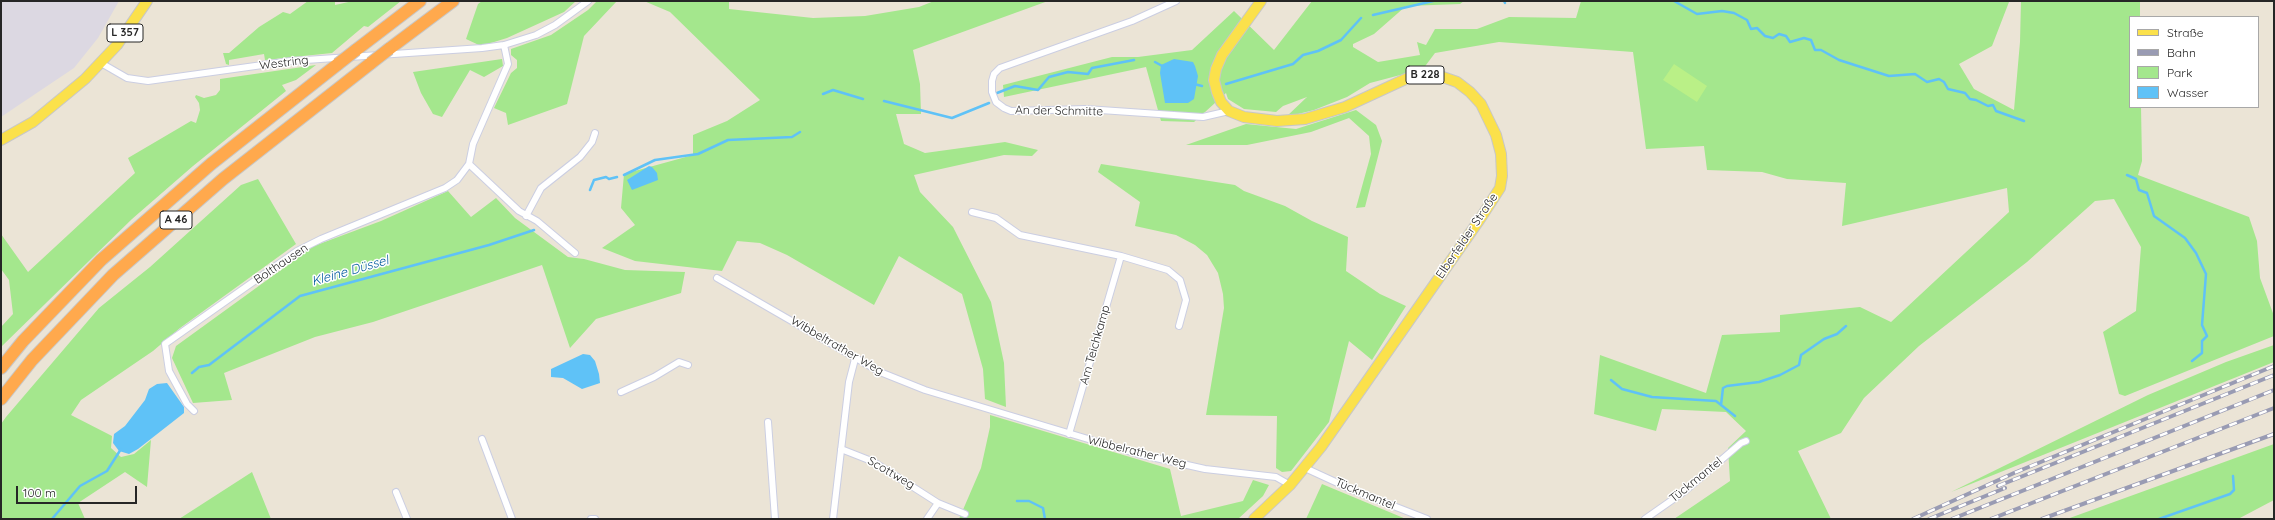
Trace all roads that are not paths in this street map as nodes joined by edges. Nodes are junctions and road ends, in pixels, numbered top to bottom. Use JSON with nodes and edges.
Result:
{"nodes":[{"id":1,"x":147,"y":1,"type":"edge"},
{"id":2,"x":420,"y":1,"type":"edge"},
{"id":3,"x":452,"y":1,"type":"edge"},
{"id":4,"x":588,"y":1,"type":"edge"},
{"id":5,"x":1176,"y":1,"type":"edge"},
{"id":6,"x":1261,"y":1,"type":"edge"},
{"id":7,"x":504,"y":46,"type":"junction"},
{"id":8,"x":101,"y":63,"type":"junction"},
{"id":9,"x":1230,"y":111,"type":"junction"},
{"id":10,"x":595,"y":133,"type":"dead end"},
{"id":11,"x":1,"y":140,"type":"edge"},
{"id":12,"x":469,"y":164,"type":"junction"},
{"id":13,"x":972,"y":212,"type":"dead end"},
{"id":14,"x":526,"y":216,"type":"junction"},
{"id":15,"x":575,"y":252,"type":"dead end"},
{"id":16,"x":1120,"y":256,"type":"junction"},
{"id":17,"x":717,"y":278,"type":"dead end"},
{"id":18,"x":1179,"y":326,"type":"dead end"},
{"id":19,"x":855,"y":359,"type":"junction"},
{"id":20,"x":688,"y":365,"type":"dead end"},
{"id":21,"x":1,"y":368,"type":"edge"},
{"id":22,"x":621,"y":392,"type":"dead end"},
{"id":23,"x":1,"y":399,"type":"edge"},
{"id":24,"x":985,"y":408,"type":"joint"},
{"id":25,"x":194,"y":411,"type":"dead end"},
{"id":26,"x":768,"y":422,"type":"dead end"},
{"id":27,"x":1069,"y":434,"type":"junction"},
{"id":28,"x":482,"y":439,"type":"dead end"},
{"id":29,"x":1746,"y":441,"type":"dead end"},
{"id":30,"x":841,"y":450,"type":"junction"},
{"id":31,"x":1305,"y":468,"type":"junction"},
{"id":32,"x":1290,"y":485,"type":"junction"},
{"id":33,"x":396,"y":492,"type":"dead end"},
{"id":34,"x":938,"y":503,"type":"junction"},
{"id":35,"x":965,"y":514,"type":"dead end"},
{"id":36,"x":407,"y":519,"type":"edge"},
{"id":37,"x":512,"y":519,"type":"edge"},
{"id":38,"x":590,"y":519,"type":"edge"},
{"id":39,"x":596,"y":519,"type":"edge"},
{"id":40,"x":776,"y":519,"type":"edge"},
{"id":41,"x":833,"y":519,"type":"edge"},
{"id":42,"x":927,"y":519,"type":"edge"},
{"id":43,"x":1254,"y":519,"type":"edge"},
{"id":44,"x":1427,"y":519,"type":"edge"},
{"id":45,"x":1645,"y":519,"type":"edge"}],
"edges":[{"from":1,"to":8,"type":"main road","number":"L 357"},
{"from":2,"to":21,"type":"highway","number":"A 46","bridge":true},
{"from":3,"to":23,"type":"highway","number":"A 46","bridge":true},
{"from":4,"to":7,"type":"street","name":"Westring"},
{"from":5,"to":9,"type":"street","name":"An der Schmitte"},
{"from":6,"to":9,"type":"main road"},
{"from":7,"to":8,"type":"street","name":"Westring"},
{"from":7,"to":12,"type":"street"},
{"from":8,"to":11,"type":"main road","number":"L 357"},
{"from":9,"to":31,"type":"main road","name":"Elberfelder Straße","number":"B 228"},
{"from":10,"to":14,"type":"street"},
{"from":12,"to":14,"type":"street"},
{"from":12,"to":25,"type":"street","name":"Bolthausen"},
{"from":13,"to":16,"type":"street"},
{"from":14,"to":15,"type":"street"},
{"from":16,"to":18,"type":"street"},
{"from":16,"to":27,"type":"street","name":"Am Teichkamp"},
{"from":17,"to":19,"type":"street","name":"Wibbeltrather Weg"},
{"from":19,"to":24,"type":"street","name":"Wibbeltrather Weg"},
{"from":19,"to":30,"type":"street"},
{"from":20,"to":22,"type":"street"},
{"from":24,"to":27,"type":"street","name":"Wibbelrather Weg"},
{"from":26,"to":40,"type":"street"},
{"from":27,"to":32,"type":"street","name":"Wibbelrather Weg"},
{"from":28,"to":37,"type":"street"},
{"from":29,"to":45,"type":"street","name":"Tückmantel"},
{"from":30,"to":34,"type":"street","name":"Scottweg"},
{"from":30,"to":41,"type":"street"},
{"from":31,"to":32,"type":"main road","name":"Elberfelder Straße","number":"B 228"},
{"from":31,"to":44,"type":"street","name":"Tückmantel"},
{"from":32,"to":43,"type":"main road","number":"B 228"},
{"from":33,"to":36,"type":"street"},
{"from":34,"to":35,"type":"street","name":"Scottweg"},
{"from":34,"to":42,"type":"street"},
{"from":38,"to":39,"type":"street"}]}
